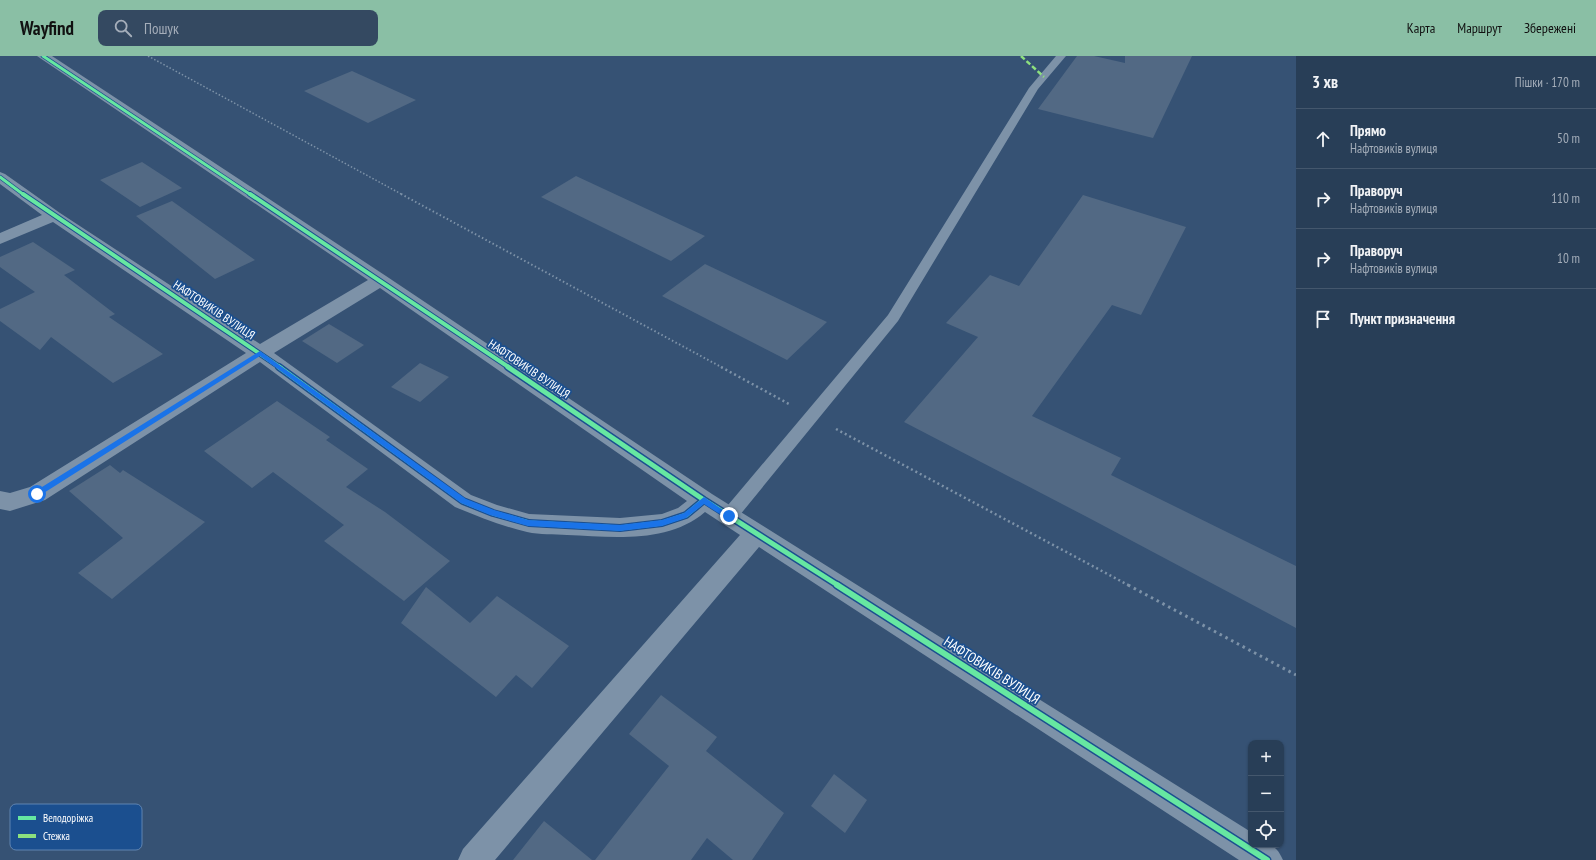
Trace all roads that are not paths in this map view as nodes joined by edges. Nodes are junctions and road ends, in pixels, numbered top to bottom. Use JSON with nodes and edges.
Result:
{"nodes":[{"id":1,"x":43,"y":56,"type":"edge"},
{"id":2,"x":1061,"y":56,"type":"edge"},
{"id":3,"x":0,"y":177,"type":"edge"},
{"id":4,"x":54,"y":216,"type":"junction"},
{"id":5,"x":0,"y":239,"type":"edge"},
{"id":6,"x":380,"y":280,"type":"junction"},
{"id":7,"x":260,"y":353,"type":"junction"},
{"id":8,"x":0,"y":500,"type":"edge"},
{"id":9,"x":704,"y":500,"type":"junction"},
{"id":10,"x":729,"y":516,"type":"junction"},
{"id":11,"x":756,"y":534,"type":"junction"},
{"id":12,"x":474,"y":860,"type":"edge"},
{"id":13,"x":1267,"y":860,"type":"edge"}],
"edges":[{"from":1,"to":6,"type":"street","name":"НАФТОВИКІВ ВУЛИЦЯ"},
{"from":2,"to":10,"type":"lane"},
{"from":3,"to":4,"type":"street","name":"НАФТОВИКІВ ВУЛИЦЯ"},
{"from":4,"to":5,"type":"street"},
{"from":4,"to":7,"type":"street","name":"НАФТОВИКІВ ВУЛИЦЯ"},
{"from":6,"to":7,"type":"street","name":"НАФТОВИКІВ ВУЛИЦЯ"},
{"from":6,"to":9,"type":"street","name":"НАФТОВИКІВ ВУЛИЦЯ"},
{"from":7,"to":8,"type":"street","name":"НАФТОВИКІВ ВУЛИЦЯ"},
{"from":7,"to":9,"type":"street","name":"НАФТОВИКІВ ВУЛИЦЯ"},
{"from":9,"to":10,"type":"street","name":"НАФТОВИКІВ ВУЛИЦЯ"},
{"from":10,"to":11,"type":"street","name":"НАФТОВИКІВ ВУЛИЦЯ"},
{"from":11,"to":12,"type":"street"},
{"from":11,"to":13,"type":"street","name":"НАФТОВИКІВ ВУЛИЦЯ"}]}
